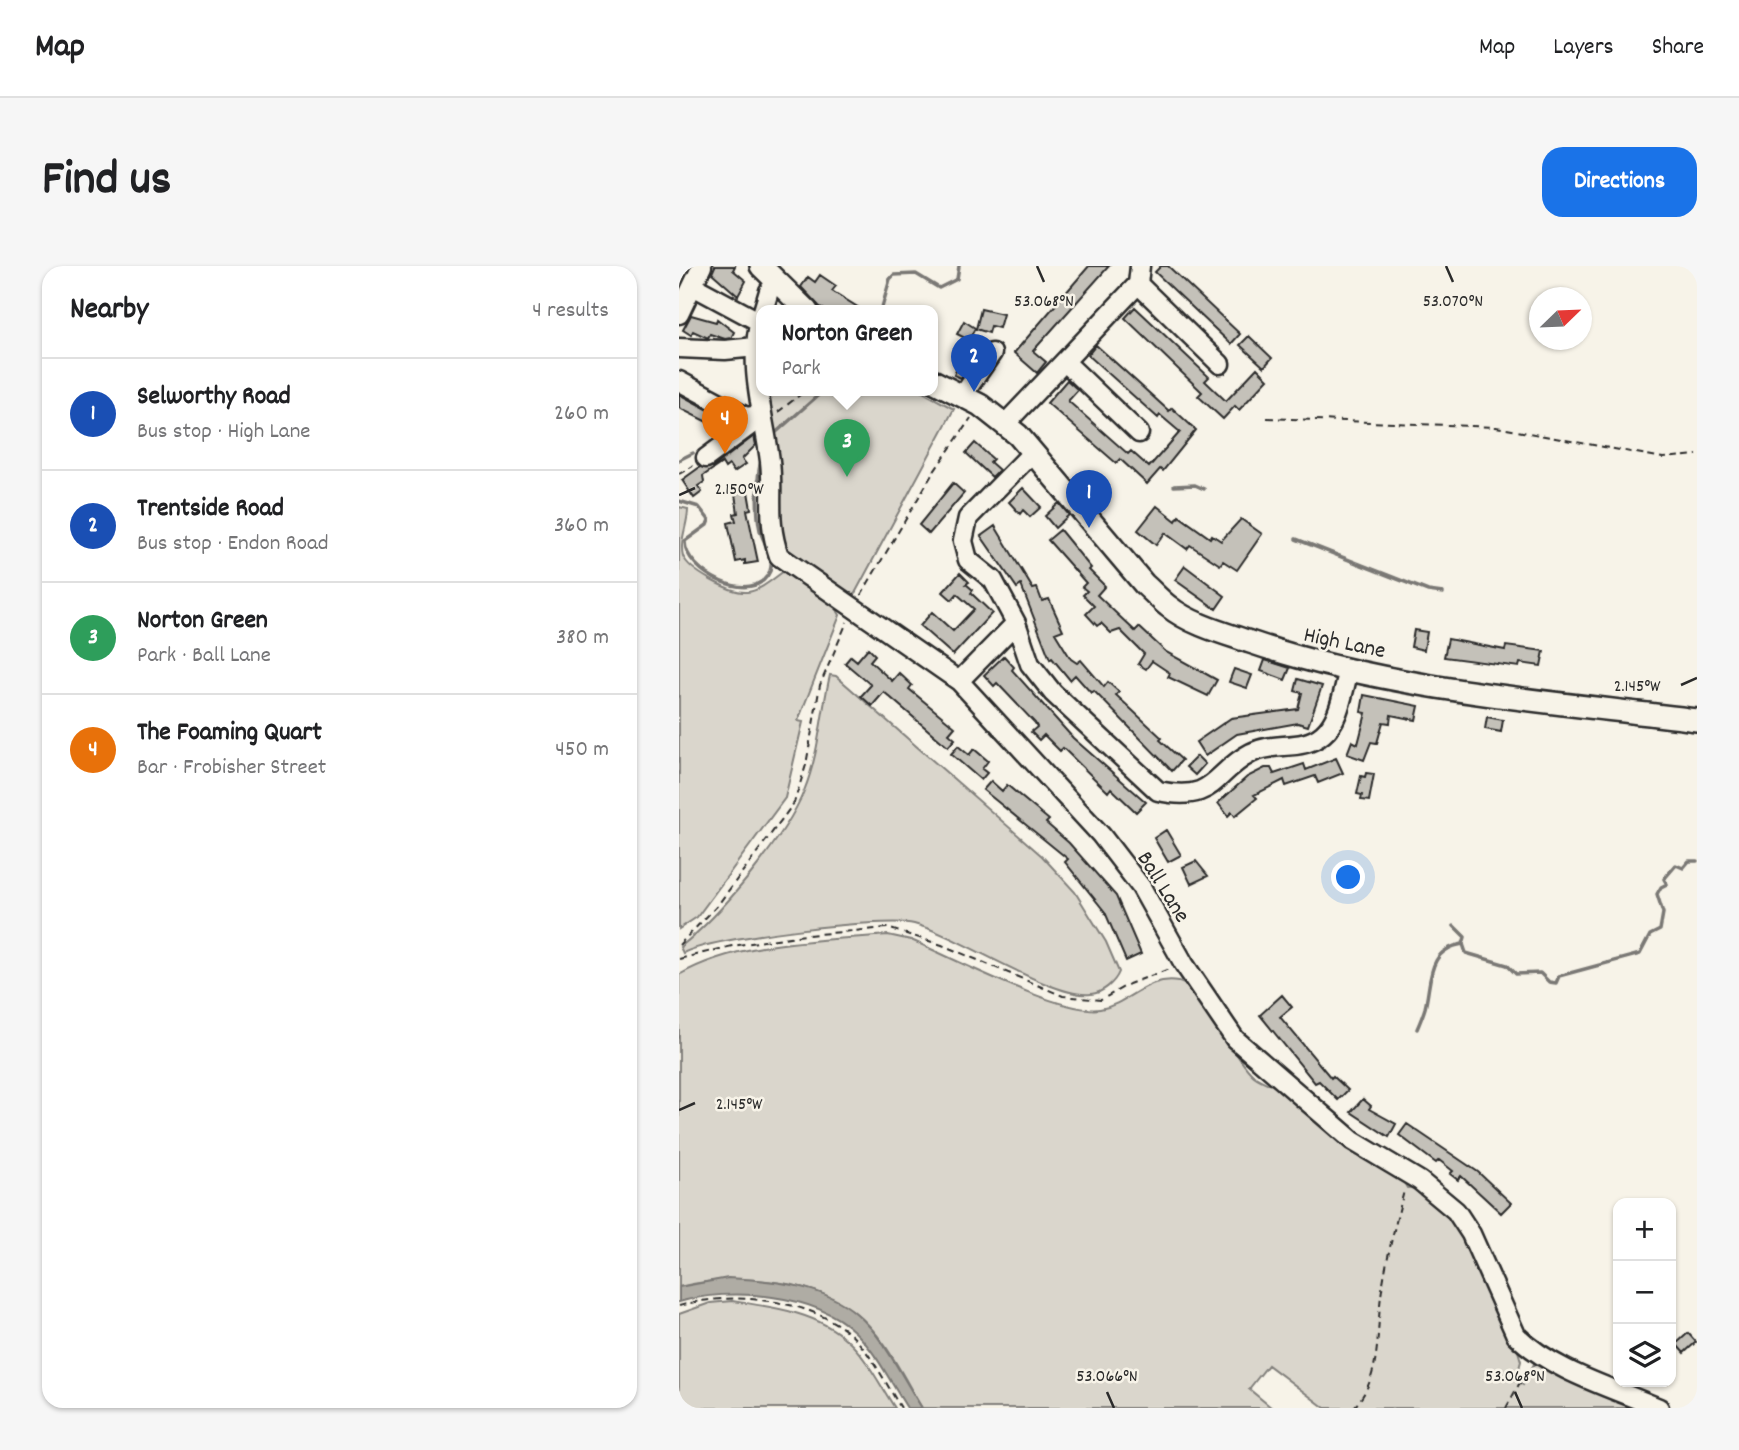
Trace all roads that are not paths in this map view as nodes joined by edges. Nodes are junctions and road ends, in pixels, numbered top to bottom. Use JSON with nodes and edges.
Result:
{"nodes":[{"id":1,"x":702,"y":266,"type":"edge"},
{"id":2,"x":761,"y":266,"type":"edge"},
{"id":3,"x":1139,"y":275,"type":"edge"},
{"id":4,"x":776,"y":284,"type":"junction"},
{"id":5,"x":693,"y":286,"type":"junction"},
{"id":6,"x":765,"y":305,"type":"edge"},
{"id":7,"x":800,"y":305,"type":"edge"},
{"id":8,"x":679,"y":314,"type":"edge"},
{"id":9,"x":756,"y":315,"type":"edge"},
{"id":10,"x":756,"y":341,"type":"edge"},
{"id":11,"x":755,"y":346,"type":"junction"},
{"id":12,"x":679,"y":348,"type":"edge"},
{"id":13,"x":992,"y":353,"type":"dead end"},
{"id":14,"x":756,"y":357,"type":"edge"},
{"id":15,"x":1066,"y":362,"type":"junction"},
{"id":16,"x":1220,"y":365,"type":"dead end"},
{"id":17,"x":679,"y":381,"type":"edge"},
{"id":18,"x":938,"y":384,"type":"edge"},
{"id":19,"x":760,"y":396,"type":"edge"},
{"id":20,"x":971,"y":400,"type":"junction"},
{"id":21,"x":762,"y":421,"type":"junction"},
{"id":22,"x":1006,"y":424,"type":"junction"},
{"id":23,"x":1139,"y":433,"type":"dead end"},
{"id":24,"x":1033,"y":452,"type":"junction"},
{"id":25,"x":706,"y":458,"type":"road end"},
{"id":26,"x":1016,"y":623,"type":"junction"},
{"id":27,"x":1349,"y":670,"type":"junction"},
{"id":28,"x":959,"y":681,"type":"junction"},
{"id":29,"x":1697,"y":720,"type":"edge"},
{"id":30,"x":1659,"y":1408,"type":"edge"}],
"edges":[{"from":1,"to":5,"type":"street"},
{"from":2,"to":4,"type":"main road"},
{"from":3,"to":15,"type":"street"},
{"from":3,"to":16,"type":"street"},
{"from":4,"to":6,"type":"street","name":"Ball Lane"},
{"from":4,"to":7,"type":"main road"},
{"from":5,"to":8,"type":"street"},
{"from":5,"to":9,"type":"street"},
{"from":10,"to":11,"type":"street","name":"Ball Lane"},
{"from":11,"to":12,"type":"street"},
{"from":11,"to":14,"type":"street","name":"Ball Lane"},
{"from":13,"to":20,"type":"street"},
{"from":15,"to":22,"type":"street"},
{"from":15,"to":23,"type":"street"},
{"from":17,"to":21,"type":"street"},
{"from":18,"to":20,"type":"main road","name":"High Lane"},
{"from":19,"to":21,"type":"street","name":"Ball Lane"},
{"from":20,"to":22,"type":"main road","name":"High Lane"},
{"from":21,"to":25,"type":"street"},
{"from":21,"to":28,"type":"street","name":"Ball Lane"},
{"from":22,"to":24,"type":"main road","name":"High Lane"},
{"from":24,"to":26,"type":"street"},
{"from":24,"to":27,"type":"main road","name":"High Lane"},
{"from":26,"to":27,"type":"street"},
{"from":26,"to":28,"type":"street"},
{"from":27,"to":29,"type":"main road","name":"High Lane"},
{"from":28,"to":30,"type":"street","name":"Ball Lane"}]}
